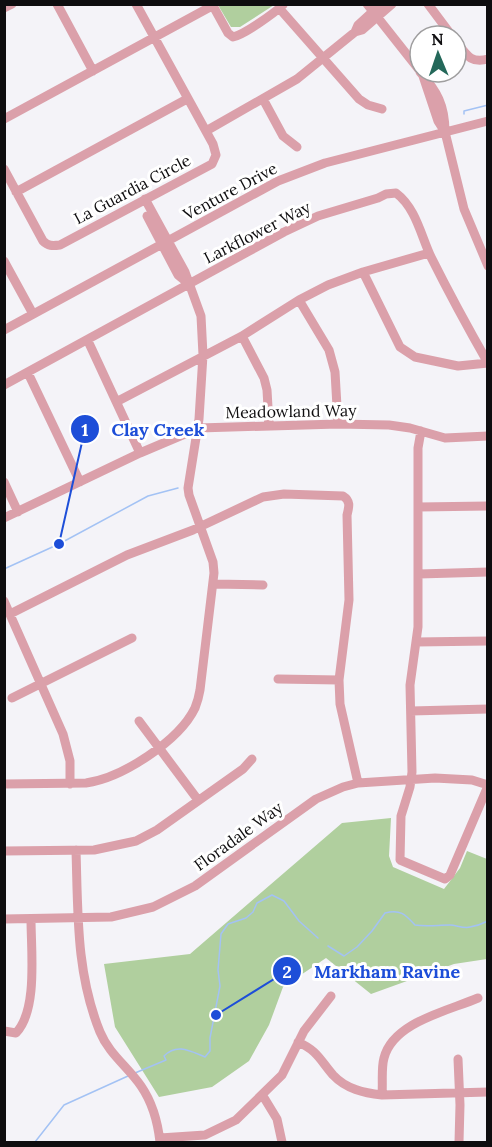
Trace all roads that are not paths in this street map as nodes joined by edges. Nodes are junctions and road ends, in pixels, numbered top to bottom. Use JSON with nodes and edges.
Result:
{"nodes":[{"id":1,"x":12,"y":4,"type":"edge"},
{"id":2,"x":57,"y":4,"type":"edge"},
{"id":3,"x":136,"y":4,"type":"edge"},
{"id":4,"x":381,"y":4,"type":"edge"},
{"id":5,"x":392,"y":4,"type":"edge"},
{"id":6,"x":428,"y":4,"type":"edge"},
{"id":7,"x":212,"y":5,"type":"edge"},
{"id":8,"x":281,"y":6,"type":"edge"},
{"id":9,"x":4,"y":8,"type":"edge"},
{"id":10,"x":372,"y":11,"type":"edge"},
{"id":11,"x":443,"y":24,"type":"edge"},
{"id":12,"x":154,"y":38,"type":"junction"},
{"id":13,"x":408,"y":57,"type":"edge"},
{"id":14,"x":468,"y":58,"type":"edge"},
{"id":15,"x":324,"y":59,"type":"junction"},
{"id":16,"x":488,"y":59,"type":"edge"},
{"id":17,"x":93,"y":71,"type":"junction"},
{"id":18,"x":433,"y":84,"type":"edge"},
{"id":19,"x":187,"y":99,"type":"junction"},
{"id":20,"x":263,"y":99,"type":"junction"},
{"id":21,"x":382,"y":109,"type":"dead end"},
{"id":22,"x":4,"y":119,"type":"edge"},
{"id":23,"x":488,"y":121,"type":"edge"},
{"id":24,"x":206,"y":131,"type":"junction"},
{"id":25,"x":445,"y":132,"type":"junction"},
{"id":26,"x":297,"y":147,"type":"dead end"},
{"id":27,"x":4,"y":169,"type":"edge"},
{"id":28,"x":16,"y":192,"type":"junction"},
{"id":29,"x":143,"y":200,"type":"junction"},
{"id":30,"x":165,"y":242,"type":"junction"},
{"id":31,"x":429,"y":254,"type":"junction"},
{"id":32,"x":4,"y":261,"type":"edge"},
{"id":33,"x":488,"y":266,"type":"edge"},
{"id":34,"x":363,"y":272,"type":"junction"},
{"id":35,"x":189,"y":285,"type":"junction"},
{"id":36,"x":299,"y":300,"type":"junction"},
{"id":37,"x":33,"y":314,"type":"junction"},
{"id":38,"x":4,"y":330,"type":"edge"},
{"id":39,"x":242,"y":336,"type":"junction"},
{"id":40,"x":88,"y":341,"type":"junction"},
{"id":41,"x":203,"y":355,"type":"junction"},
{"id":42,"x":488,"y":363,"type":"edge"},
{"id":43,"x":28,"y":373,"type":"junction"},
{"id":44,"x":4,"y":385,"type":"edge"},
{"id":45,"x":118,"y":401,"type":"junction"},
{"id":46,"x":338,"y":424,"type":"junction"},
{"id":47,"x":269,"y":425,"type":"junction"},
{"id":48,"x":199,"y":428,"type":"junction"},
{"id":49,"x":422,"y":431,"type":"junction"},
{"id":50,"x":488,"y":436,"type":"edge"},
{"id":51,"x":140,"y":453,"type":"junction"},
{"id":52,"x":4,"y":482,"type":"edge"},
{"id":53,"x":80,"y":482,"type":"junction"},
{"id":54,"x":488,"y":506,"type":"edge"},
{"id":55,"x":419,"y":507,"type":"junction"},
{"id":56,"x":18,"y":512,"type":"junction"},
{"id":57,"x":4,"y":518,"type":"edge"},
{"id":58,"x":200,"y":527,"type":"junction"},
{"id":59,"x":488,"y":573,"type":"edge"},
{"id":60,"x":419,"y":574,"type":"junction"},
{"id":61,"x":214,"y":584,"type":"junction"},
{"id":62,"x":263,"y":585,"type":"dead end"},
{"id":63,"x":4,"y":602,"type":"edge"},
{"id":64,"x":10,"y":614,"type":"junction"},
{"id":65,"x":132,"y":638,"type":"dead end"},
{"id":66,"x":488,"y":641,"type":"edge"},
{"id":67,"x":416,"y":642,"type":"junction"},
{"id":68,"x":278,"y":679,"type":"dead end"},
{"id":69,"x":339,"y":680,"type":"junction"},
{"id":70,"x":41,"y":684,"type":"junction"},
{"id":71,"x":12,"y":699,"type":"dead end"},
{"id":72,"x":488,"y":709,"type":"edge"},
{"id":73,"x":411,"y":711,"type":"junction"},
{"id":74,"x":139,"y":721,"type":"dead end"},
{"id":75,"x":158,"y":747,"type":"junction"},
{"id":76,"x":252,"y":759,"type":"dead end"},
{"id":77,"x":411,"y":779,"type":"junction"},
{"id":78,"x":358,"y":783,"type":"junction"},
{"id":79,"x":4,"y":784,"type":"edge"},
{"id":80,"x":70,"y":784,"type":"junction"},
{"id":81,"x":488,"y":786,"type":"edge"},
{"id":82,"x":198,"y":800,"type":"junction"},
{"id":83,"x":76,"y":850,"type":"junction"},
{"id":84,"x":4,"y":851,"type":"edge"},
{"id":85,"x":4,"y":919,"type":"edge"},
{"id":86,"x":31,"y":919,"type":"junction"},
{"id":87,"x":78,"y":919,"type":"junction"},
{"id":88,"x":331,"y":996,"type":"dead end"},
{"id":89,"x":478,"y":998,"type":"dead end"},
{"id":90,"x":4,"y":1031,"type":"edge"},
{"id":91,"x":298,"y":1042,"type":"junction"},
{"id":92,"x":458,"y":1059,"type":"dead end"},
{"id":93,"x":488,"y":1092,"type":"edge"},
{"id":94,"x":459,"y":1093,"type":"junction"},
{"id":95,"x":382,"y":1095,"type":"junction"},
{"id":96,"x":264,"y":1096,"type":"junction"},
{"id":97,"x":207,"y":1139,"type":"edge"},
{"id":98,"x":160,"y":1140,"type":"edge"},
{"id":99,"x":282,"y":1143,"type":"edge"},
{"id":100,"x":459,"y":1143,"type":"edge"}],
"edges":[{"from":1,"to":9,"type":"street"},
{"from":2,"to":17,"type":"street"},
{"from":3,"to":12,"type":"street","name":"La Guardia Circle"},
{"from":4,"to":10,"type":"street"},
{"from":5,"to":10,"type":"street"},
{"from":6,"to":11,"type":"street"},
{"from":7,"to":8,"type":"street"},
{"from":7,"to":12,"type":"street"},
{"from":8,"to":15,"type":"street"},
{"from":10,"to":13,"type":"street"},
{"from":10,"to":15,"type":"street"},
{"from":12,"to":17,"type":"street"},
{"from":12,"to":19,"type":"street","name":"La Guardia Circle"},
{"from":14,"to":16,"type":"street"},
{"from":15,"to":20,"type":"street"},
{"from":15,"to":21,"type":"street"},
{"from":17,"to":22,"type":"street"},
{"from":18,"to":25,"type":"street"},
{"from":19,"to":24,"type":"street","name":"La Guardia Circle"},
{"from":19,"to":28,"type":"street"},
{"from":20,"to":24,"type":"street"},
{"from":20,"to":26,"type":"street"},
{"from":23,"to":25,"type":"street","name":"Venture Drive"},
{"from":24,"to":29,"type":"street","name":"La Guardia Circle"},
{"from":25,"to":30,"type":"street","name":"Venture Drive"},
{"from":25,"to":33,"type":"street"},
{"from":27,"to":28,"type":"street","name":"La Guardia Circle"},
{"from":28,"to":29,"type":"street","name":"La Guardia Circle"},
{"from":29,"to":30,"type":"street"},
{"from":30,"to":35,"type":"street"},
{"from":30,"to":37,"type":"street","name":"Venture Drive"},
{"from":31,"to":34,"type":"street"},
{"from":31,"to":35,"type":"street","name":"Larkflower Way"},
{"from":31,"to":42,"type":"street","name":"Larkflower Way"},
{"from":32,"to":37,"type":"street"},
{"from":34,"to":36,"type":"street"},
{"from":34,"to":42,"type":"street"},
{"from":35,"to":40,"type":"street"},
{"from":35,"to":41,"type":"street"},
{"from":36,"to":39,"type":"street"},
{"from":36,"to":46,"type":"street"},
{"from":37,"to":38,"type":"street","name":"Venture Drive"},
{"from":39,"to":41,"type":"street"},
{"from":39,"to":47,"type":"street"},
{"from":40,"to":43,"type":"street"},
{"from":40,"to":45,"type":"street"},
{"from":41,"to":45,"type":"street"},
{"from":41,"to":48,"type":"street"},
{"from":43,"to":44,"type":"street"},
{"from":43,"to":53,"type":"street"},
{"from":45,"to":51,"type":"street"},
{"from":46,"to":47,"type":"street","name":"Meadowland Way"},
{"from":46,"to":49,"type":"street","name":"Meadowland Way"},
{"from":47,"to":48,"type":"street","name":"Meadowland Way"},
{"from":48,"to":51,"type":"street","name":"Meadowland Way"},
{"from":48,"to":58,"type":"street"},
{"from":49,"to":50,"type":"street","name":"Meadowland Way"},
{"from":49,"to":55,"type":"street"},
{"from":51,"to":53,"type":"street","name":"Meadowland Way"},
{"from":52,"to":56,"type":"street"},
{"from":53,"to":56,"type":"street","name":"Meadowland Way"},
{"from":54,"to":55,"type":"street"},
{"from":55,"to":60,"type":"street"},
{"from":56,"to":57,"type":"street","name":"Meadowland Way"},
{"from":58,"to":61,"type":"street"},
{"from":58,"to":64,"type":"street"},
{"from":58,"to":69,"type":"street"},
{"from":59,"to":60,"type":"street"},
{"from":60,"to":67,"type":"street"},
{"from":61,"to":62,"type":"street"},
{"from":61,"to":75,"type":"street"},
{"from":63,"to":64,"type":"street"},
{"from":64,"to":70,"type":"street"},
{"from":65,"to":70,"type":"street"},
{"from":66,"to":67,"type":"street"},
{"from":67,"to":73,"type":"street"},
{"from":68,"to":69,"type":"street"},
{"from":69,"to":78,"type":"street"},
{"from":70,"to":71,"type":"street"},
{"from":70,"to":80,"type":"street"},
{"from":72,"to":73,"type":"street"},
{"from":73,"to":77,"type":"street"},
{"from":74,"to":75,"type":"street"},
{"from":75,"to":80,"type":"street"},
{"from":75,"to":82,"type":"street"},
{"from":76,"to":82,"type":"street"},
{"from":77,"to":78,"type":"street","name":"Floradale Way"},
{"from":77,"to":81,"type":"street","name":"Floradale Way"},
{"from":77,"to":81,"type":"street"},
{"from":78,"to":87,"type":"street","name":"Floradale Way"},
{"from":79,"to":80,"type":"street"},
{"from":82,"to":83,"type":"street"},
{"from":83,"to":84,"type":"street"},
{"from":83,"to":87,"type":"street"},
{"from":85,"to":86,"type":"street","name":"Floradale Way"},
{"from":86,"to":87,"type":"street","name":"Floradale Way"},
{"from":86,"to":90,"type":"street"},
{"from":87,"to":98,"type":"street"},
{"from":88,"to":91,"type":"street"},
{"from":89,"to":95,"type":"street"},
{"from":91,"to":95,"type":"street"},
{"from":91,"to":96,"type":"street"},
{"from":92,"to":94,"type":"street"},
{"from":93,"to":94,"type":"street"},
{"from":94,"to":95,"type":"street"},
{"from":94,"to":100,"type":"street"},
{"from":96,"to":97,"type":"street"},
{"from":96,"to":99,"type":"street"},
{"from":97,"to":98,"type":"street"}]}
